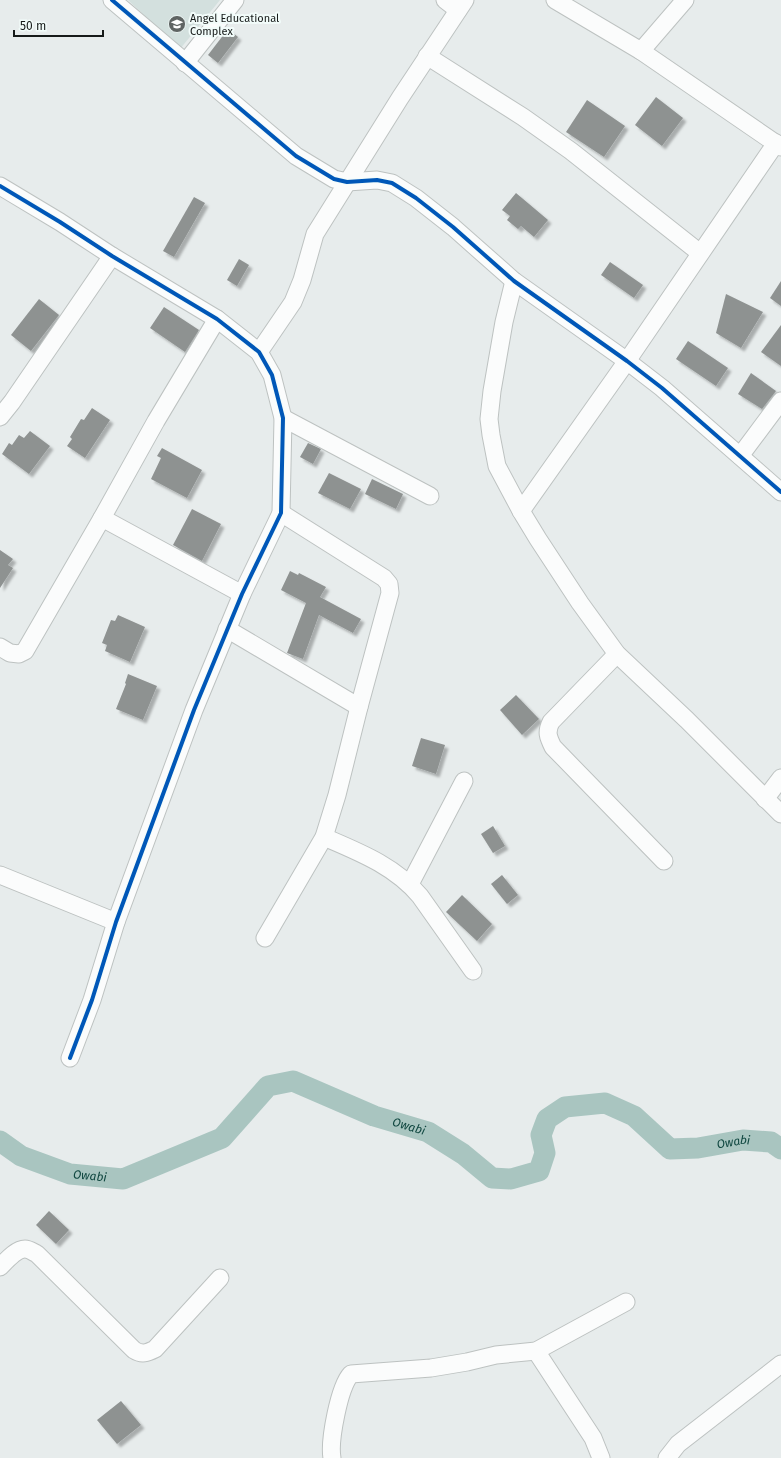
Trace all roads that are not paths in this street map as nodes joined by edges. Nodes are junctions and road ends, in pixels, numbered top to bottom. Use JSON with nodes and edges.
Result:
{"nodes":[{"id":1,"x":112,"y":0,"type":"edge"},
{"id":2,"x":235,"y":0,"type":"edge"},
{"id":3,"x":555,"y":0,"type":"edge"},
{"id":4,"x":685,"y":0,"type":"edge"},
{"id":5,"x":456,"y":3,"type":"edge"},
{"id":6,"x":131,"y":6,"type":"edge"},
{"id":7,"x":641,"y":51,"type":"junction"},
{"id":8,"x":428,"y":56,"type":"junction"},
{"id":9,"x":185,"y":63,"type":"junction"},
{"id":10,"x":778,"y":145,"type":"edge"},
{"id":11,"x":348,"y":182,"type":"junction"},
{"id":12,"x":0,"y":186,"type":"edge"},
{"id":13,"x":700,"y":254,"type":"junction"},
{"id":14,"x":112,"y":256,"type":"junction"},
{"id":15,"x":514,"y":281,"type":"junction"},
{"id":16,"x":217,"y":319,"type":"junction"},
{"id":17,"x":259,"y":352,"type":"junction"},
{"id":18,"x":626,"y":361,"type":"junction"},
{"id":19,"x":781,"y":401,"type":"edge"},
{"id":20,"x":0,"y":417,"type":"edge"},
{"id":21,"x":283,"y":418,"type":"junction"},
{"id":22,"x":740,"y":456,"type":"junction"},
{"id":23,"x":781,"y":492,"type":"edge"},
{"id":24,"x":430,"y":496,"type":"dead end"},
{"id":25,"x":521,"y":512,"type":"junction"},
{"id":26,"x":281,"y":513,"type":"junction"},
{"id":27,"x":102,"y":518,"type":"junction"},
{"id":28,"x":242,"y":594,"type":"junction"},
{"id":29,"x":227,"y":629,"type":"junction"},
{"id":30,"x":0,"y":648,"type":"edge"},
{"id":31,"x":617,"y":654,"type":"junction"},
{"id":32,"x":359,"y":707,"type":"junction"},
{"id":33,"x":781,"y":778,"type":"edge"},
{"id":34,"x":464,"y":781,"type":"dead end"},
{"id":35,"x":765,"y":799,"type":"junction"},
{"id":36,"x":781,"y":814,"type":"edge"},
{"id":37,"x":324,"y":837,"type":"junction"},
{"id":38,"x":664,"y":861,"type":"dead end"},
{"id":39,"x":0,"y":875,"type":"edge"},
{"id":40,"x":410,"y":884,"type":"junction"},
{"id":41,"x":116,"y":922,"type":"junction"},
{"id":42,"x":265,"y":938,"type":"dead end"},
{"id":43,"x":473,"y":971,"type":"dead end"},
{"id":44,"x":70,"y":1058,"type":"dead end"},
{"id":45,"x":0,"y":1266,"type":"edge"},
{"id":46,"x":220,"y":1278,"type":"dead end"},
{"id":47,"x":626,"y":1302,"type":"dead end"},
{"id":48,"x":536,"y":1351,"type":"junction"},
{"id":49,"x":781,"y":1364,"type":"edge"},
{"id":50,"x":332,"y":1458,"type":"edge"},
{"id":51,"x":601,"y":1458,"type":"edge"},
{"id":52,"x":667,"y":1458,"type":"edge"}],
"edges":[{"from":1,"to":6,"type":"street"},
{"from":2,"to":9,"type":"street"},
{"from":3,"to":7,"type":"street"},
{"from":4,"to":7,"type":"street"},
{"from":5,"to":8,"type":"street"},
{"from":6,"to":9,"type":"street"},
{"from":7,"to":10,"type":"street"},
{"from":8,"to":11,"type":"street"},
{"from":8,"to":13,"type":"street"},
{"from":9,"to":11,"type":"street"},
{"from":10,"to":13,"type":"street"},
{"from":11,"to":15,"type":"street"},
{"from":11,"to":17,"type":"street"},
{"from":12,"to":14,"type":"street"},
{"from":13,"to":18,"type":"street"},
{"from":14,"to":16,"type":"street"},
{"from":14,"to":20,"type":"street"},
{"from":15,"to":18,"type":"street"},
{"from":15,"to":25,"type":"street"},
{"from":16,"to":17,"type":"street"},
{"from":16,"to":27,"type":"street"},
{"from":17,"to":21,"type":"street"},
{"from":18,"to":22,"type":"street"},
{"from":18,"to":25,"type":"street"},
{"from":19,"to":22,"type":"street"},
{"from":21,"to":24,"type":"street"},
{"from":21,"to":26,"type":"street"},
{"from":22,"to":23,"type":"street"},
{"from":25,"to":31,"type":"street"},
{"from":26,"to":28,"type":"street"},
{"from":26,"to":32,"type":"street"},
{"from":27,"to":28,"type":"street"},
{"from":27,"to":30,"type":"street"},
{"from":28,"to":29,"type":"street"},
{"from":29,"to":32,"type":"street"},
{"from":29,"to":41,"type":"street"},
{"from":31,"to":35,"type":"street"},
{"from":31,"to":38,"type":"street"},
{"from":32,"to":37,"type":"street"},
{"from":33,"to":35,"type":"street"},
{"from":34,"to":40,"type":"street"},
{"from":35,"to":36,"type":"street"},
{"from":37,"to":40,"type":"street"},
{"from":37,"to":42,"type":"street"},
{"from":39,"to":41,"type":"street"},
{"from":40,"to":43,"type":"street"},
{"from":41,"to":44,"type":"street"},
{"from":45,"to":46,"type":"street"},
{"from":47,"to":48,"type":"street"},
{"from":48,"to":50,"type":"street"},
{"from":48,"to":51,"type":"street"},
{"from":49,"to":52,"type":"street"}]}
